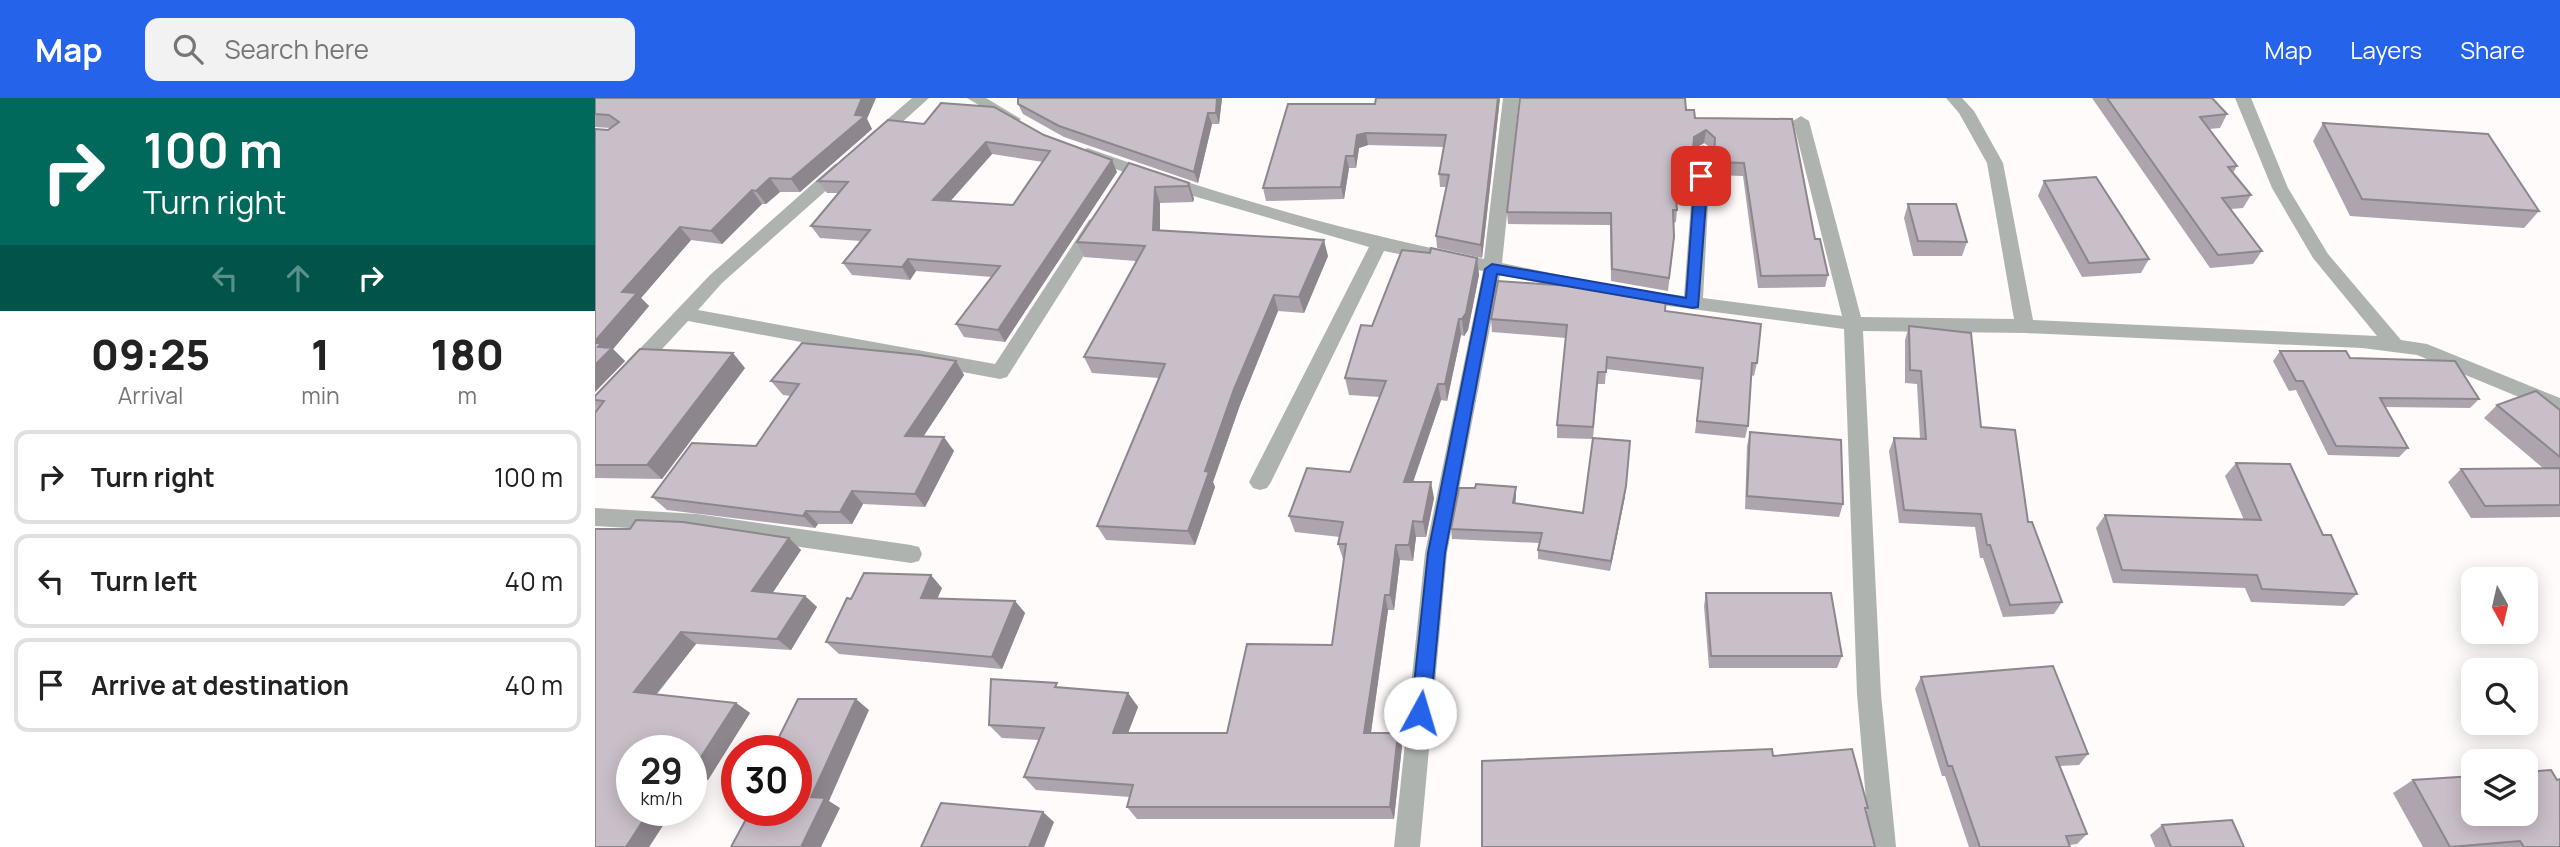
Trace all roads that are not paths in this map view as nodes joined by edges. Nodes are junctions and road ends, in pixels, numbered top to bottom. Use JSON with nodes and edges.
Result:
{"nodes":[{"id":1,"x":921,"y":98,"type":"edge"},
{"id":2,"x":975,"y":98,"type":"edge"},
{"id":3,"x":1511,"y":98,"type":"edge"},
{"id":4,"x":1954,"y":98,"type":"edge"},
{"id":5,"x":2243,"y":98,"type":"edge"},
{"id":6,"x":1801,"y":121,"type":"dead end"},
{"id":7,"x":1033,"y":130,"type":"edge"},
{"id":8,"x":1069,"y":146,"type":"edge"},
{"id":9,"x":1703,"y":150,"type":"edge"},
{"id":10,"x":1101,"y":214,"type":"edge"},
{"id":11,"x":1379,"y":244,"type":"junction"},
{"id":12,"x":1492,"y":269,"type":"junction"},
{"id":13,"x":1693,"y":304,"type":"junction"},
{"id":14,"x":683,"y":314,"type":"junction"},
{"id":15,"x":1853,"y":324,"type":"junction"},
{"id":16,"x":2025,"y":326,"type":"junction"},
{"id":17,"x":2396,"y":346,"type":"junction"},
{"id":18,"x":2560,"y":406,"type":"edge"},
{"id":19,"x":595,"y":409,"type":"edge"},
{"id":20,"x":1260,"y":482,"type":"dead end"},
{"id":21,"x":595,"y":517,"type":"edge"},
{"id":22,"x":911,"y":554,"type":"dead end"},
{"id":23,"x":1407,"y":847,"type":"edge"},
{"id":24,"x":1883,"y":847,"type":"edge"}],
"edges":[{"from":1,"to":14,"type":"street"},
{"from":2,"to":7,"type":"street"},
{"from":3,"to":12,"type":"street"},
{"from":4,"to":16,"type":"street"},
{"from":5,"to":17,"type":"street"},
{"from":6,"to":15,"type":"street"},
{"from":8,"to":11,"type":"street"},
{"from":9,"to":13,"type":"street"},
{"from":10,"to":14,"type":"street"},
{"from":11,"to":12,"type":"street"},
{"from":11,"to":20,"type":"street"},
{"from":12,"to":13,"type":"street"},
{"from":12,"to":23,"type":"street"},
{"from":13,"to":15,"type":"street"},
{"from":14,"to":19,"type":"street"},
{"from":15,"to":16,"type":"street"},
{"from":15,"to":24,"type":"street"},
{"from":16,"to":17,"type":"street"},
{"from":17,"to":18,"type":"street"},
{"from":21,"to":22,"type":"street"}]}
